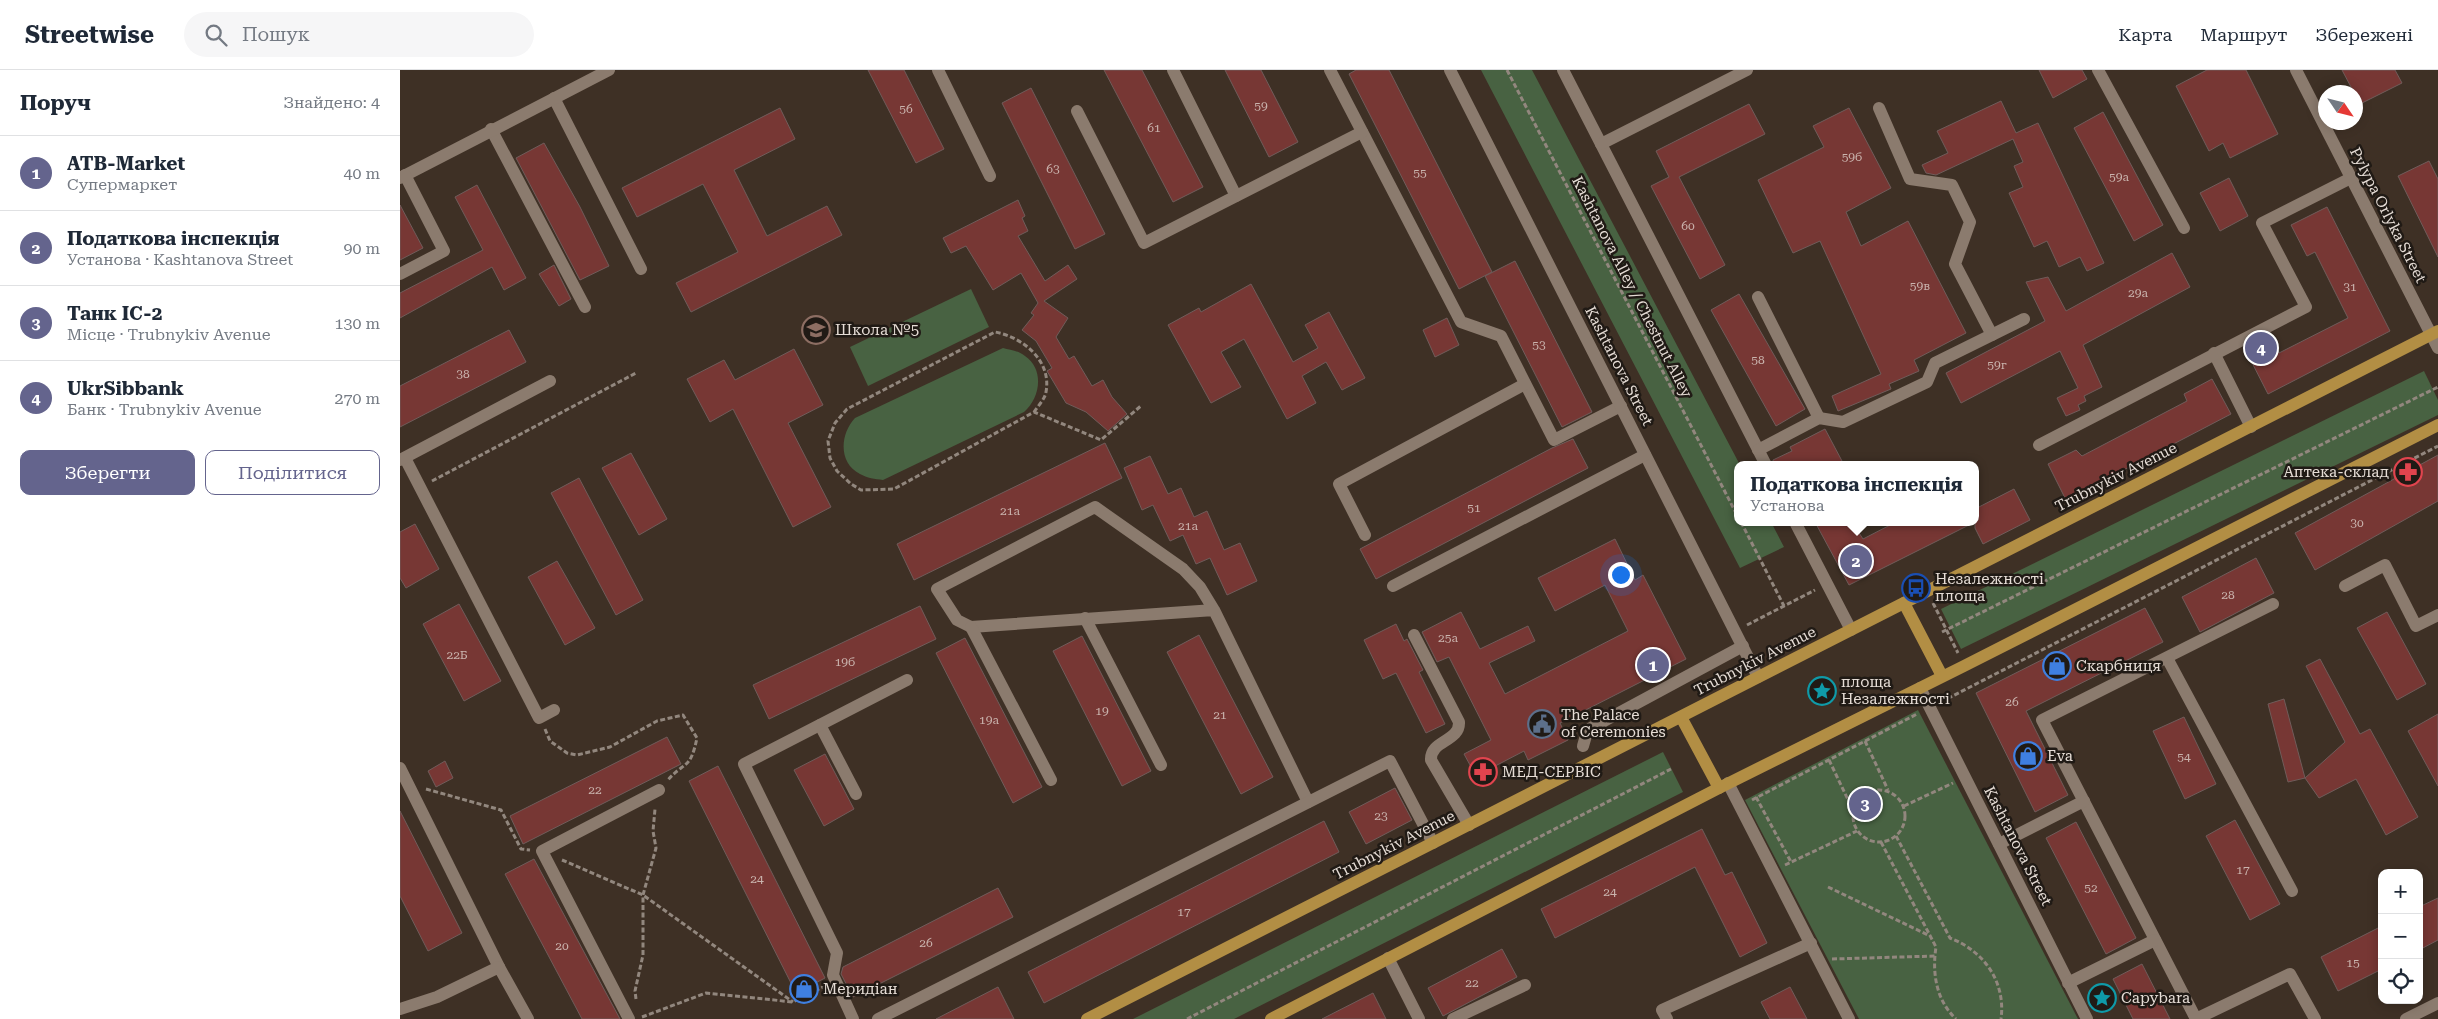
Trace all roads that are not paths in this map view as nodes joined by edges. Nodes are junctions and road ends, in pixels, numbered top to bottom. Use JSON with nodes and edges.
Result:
{"nodes":[{"id":1,"x":609,"y":70,"type":"edge"},
{"id":2,"x":938,"y":70,"type":"edge"},
{"id":3,"x":1173,"y":70,"type":"edge"},
{"id":4,"x":1330,"y":70,"type":"edge"},
{"id":5,"x":1450,"y":70,"type":"edge"},
{"id":6,"x":1563,"y":70,"type":"edge"},
{"id":7,"x":1747,"y":70,"type":"edge"},
{"id":8,"x":2098,"y":70,"type":"edge"},
{"id":9,"x":2296,"y":70,"type":"edge"},
{"id":10,"x":554,"y":98,"type":"junction"},
{"id":11,"x":1879,"y":108,"type":"dead end"},
{"id":12,"x":1077,"y":111,"type":"dead end"},
{"id":13,"x":491,"y":129,"type":"junction"},
{"id":14,"x":1362,"y":132,"type":"junction"},
{"id":15,"x":1601,"y":144,"type":"junction"},
{"id":16,"x":403,"y":176,"type":"edge"},
{"id":17,"x":990,"y":176,"type":"dead end"},
{"id":18,"x":2351,"y":178,"type":"junction"},
{"id":19,"x":1236,"y":196,"type":"junction"},
{"id":20,"x":2184,"y":228,"type":"dead end"},
{"id":21,"x":641,"y":269,"type":"dead end"},
{"id":22,"x":400,"y":274,"type":"edge"},
{"id":23,"x":1758,"y":297,"type":"dead end"},
{"id":24,"x":585,"y":307,"type":"dead end"},
{"id":25,"x":2024,"y":319,"type":"dead end"},
{"id":26,"x":2434,"y":333,"type":"edge"},
{"id":27,"x":1992,"y":335,"type":"junction"},
{"id":28,"x":2438,"y":348,"type":"edge"},
{"id":29,"x":2214,"y":353,"type":"junction"},
{"id":30,"x":550,"y":381,"type":"dead end"},
{"id":31,"x":1525,"y":384,"type":"junction"},
{"id":32,"x":1621,"y":406,"type":"junction"},
{"id":33,"x":1820,"y":418,"type":"junction"},
{"id":34,"x":2250,"y":426,"type":"junction"},
{"id":35,"x":2438,"y":426,"type":"edge"},
{"id":36,"x":2039,"y":445,"type":"dead end"},
{"id":37,"x":1758,"y":450,"type":"junction"},
{"id":38,"x":1645,"y":454,"type":"junction"},
{"id":39,"x":402,"y":459,"type":"edge"},
{"id":40,"x":1764,"y":461,"type":"edge"},
{"id":41,"x":1797,"y":526,"type":"edge"},
{"id":42,"x":1364,"y":535,"type":"dead end"},
{"id":43,"x":1393,"y":586,"type":"dead end"},
{"id":44,"x":2345,"y":586,"type":"dead end"},
{"id":45,"x":1904,"y":603,"type":"junction"},
{"id":46,"x":2273,"y":604,"type":"dead end"},
{"id":47,"x":1214,"y":610,"type":"junction"},
{"id":48,"x":2438,"y":615,"type":"edge"},
{"id":49,"x":1085,"y":618,"type":"junction"},
{"id":50,"x":970,"y":627,"type":"junction"},
{"id":51,"x":1851,"y":630,"type":"junction"},
{"id":52,"x":1414,"y":635,"type":"dead end"},
{"id":53,"x":1743,"y":646,"type":"junction"},
{"id":54,"x":2167,"y":658,"type":"junction"},
{"id":55,"x":1942,"y":676,"type":"junction"},
{"id":56,"x":1758,"y":677,"type":"junction"},
{"id":57,"x":907,"y":680,"type":"dead end"},
{"id":58,"x":1920,"y":688,"type":"junction"},
{"id":59,"x":554,"y":710,"type":"dead end"},
{"id":60,"x":1681,"y":717,"type":"junction"},
{"id":61,"x":820,"y":724,"type":"junction"},
{"id":62,"x":1583,"y":746,"type":"dead end"},
{"id":63,"x":1161,"y":765,"type":"dead end"},
{"id":64,"x":400,"y":768,"type":"edge"},
{"id":65,"x":1051,"y":780,"type":"dead end"},
{"id":66,"x":1723,"y":785,"type":"junction"},
{"id":67,"x":659,"y":790,"type":"dead end"},
{"id":68,"x":856,"y":794,"type":"dead end"},
{"id":69,"x":2084,"y":801,"type":"junction"},
{"id":70,"x":1308,"y":802,"type":"junction"},
{"id":71,"x":1469,"y":825,"type":"junction"},
{"id":72,"x":1433,"y":843,"type":"junction"},
{"id":73,"x":1999,"y":844,"type":"junction"},
{"id":74,"x":2292,"y":891,"type":"dead end"},
{"id":75,"x":2155,"y":940,"type":"junction"},
{"id":76,"x":1811,"y":943,"type":"junction"},
{"id":77,"x":1388,"y":958,"type":"junction"},
{"id":78,"x":499,"y":967,"type":"junction"},
{"id":79,"x":2068,"y":983,"type":"junction"},
{"id":80,"x":1526,"y":985,"type":"dead end"},
{"id":81,"x":2438,"y":1003,"type":"edge"},
{"id":82,"x":400,"y":1009,"type":"edge"},
{"id":83,"x":1418,"y":1018,"type":"edge"},
{"id":84,"x":528,"y":1019,"type":"edge"},
{"id":85,"x":629,"y":1019,"type":"edge"},
{"id":86,"x":853,"y":1019,"type":"edge"},
{"id":87,"x":878,"y":1019,"type":"edge"},
{"id":88,"x":1087,"y":1019,"type":"edge"},
{"id":89,"x":1271,"y":1019,"type":"edge"},
{"id":90,"x":1453,"y":1019,"type":"edge"},
{"id":91,"x":1667,"y":1019,"type":"edge"},
{"id":92,"x":1849,"y":1019,"type":"edge"},
{"id":93,"x":2087,"y":1019,"type":"edge"},
{"id":94,"x":2315,"y":1019,"type":"edge"},
{"id":95,"x":2406,"y":1019,"type":"edge"}],
"edges":[{"from":1,"to":10,"type":"street"},
{"from":2,"to":17,"type":"street"},
{"from":3,"to":19,"type":"street"},
{"from":4,"to":14,"type":"street"},
{"from":5,"to":32,"type":"street","name":"Kashtanova Street"},
{"from":6,"to":15,"type":"street"},
{"from":7,"to":15,"type":"street"},
{"from":8,"to":20,"type":"street"},
{"from":9,"to":18,"type":"street","name":"Pylypa Orlyka Street"},
{"from":10,"to":13,"type":"street"},
{"from":10,"to":21,"type":"street"},
{"from":11,"to":27,"type":"street"},
{"from":12,"to":19,"type":"street"},
{"from":13,"to":16,"type":"street"},
{"from":13,"to":24,"type":"street"},
{"from":14,"to":19,"type":"street"},
{"from":14,"to":31,"type":"street"},
{"from":15,"to":37,"type":"street"},
{"from":16,"to":22,"type":"street"},
{"from":18,"to":26,"type":"street","name":"Pylypa Orlyka Street"},
{"from":18,"to":29,"type":"street"},
{"from":23,"to":33,"type":"street"},
{"from":25,"to":27,"type":"street"},
{"from":26,"to":28,"type":"street","name":"Pylypa Orlyka Street"},
{"from":26,"to":34,"type":"main road","name":"Trubnykiv Avenue"},
{"from":27,"to":33,"type":"street"},
{"from":29,"to":34,"type":"street"},
{"from":29,"to":36,"type":"street"},
{"from":30,"to":39,"type":"street"},
{"from":31,"to":32,"type":"street"},
{"from":31,"to":42,"type":"street"},
{"from":32,"to":38,"type":"street","name":"Kashtanova Street"},
{"from":33,"to":37,"type":"street"},
{"from":34,"to":45,"type":"main road","name":"Trubnykiv Avenue"},
{"from":35,"to":55,"type":"main road"},
{"from":37,"to":40,"type":"street"},
{"from":38,"to":43,"type":"street"},
{"from":38,"to":53,"type":"street","name":"Kashtanova Street"},
{"from":39,"to":59,"type":"street"},
{"from":41,"to":51,"type":"street"},
{"from":44,"to":48,"type":"street"},
{"from":45,"to":51,"type":"main road","name":"Trubnykiv Avenue"},
{"from":45,"to":55,"type":"main road"},
{"from":46,"to":54,"type":"street"},
{"from":47,"to":49,"type":"street"},
{"from":47,"to":50,"type":"street"},
{"from":47,"to":70,"type":"street"},
{"from":49,"to":50,"type":"street"},
{"from":49,"to":63,"type":"street"},
{"from":50,"to":65,"type":"street"},
{"from":51,"to":56,"type":"main road","name":"Trubnykiv Avenue"},
{"from":52,"to":71,"type":"street"},
{"from":53,"to":56,"type":"street","name":"Kashtanova Street"},
{"from":53,"to":62,"type":"street"},
{"from":54,"to":69,"type":"street"},
{"from":54,"to":74,"type":"street"},
{"from":55,"to":58,"type":"main road"},
{"from":56,"to":60,"type":"main road","name":"Trubnykiv Avenue"},
{"from":57,"to":61,"type":"street"},
{"from":58,"to":66,"type":"main road"},
{"from":58,"to":73,"type":"street","name":"Kashtanova Street"},
{"from":60,"to":66,"type":"main road"},
{"from":60,"to":71,"type":"main road","name":"Trubnykiv Avenue"},
{"from":61,"to":68,"type":"street"},
{"from":61,"to":86,"type":"street"},
{"from":64,"to":78,"type":"street"},
{"from":66,"to":76,"type":"street"},
{"from":66,"to":77,"type":"main road"},
{"from":67,"to":85,"type":"street"},
{"from":69,"to":73,"type":"street"},
{"from":69,"to":75,"type":"street"},
{"from":70,"to":72,"type":"street"},
{"from":70,"to":87,"type":"street"},
{"from":71,"to":72,"type":"main road","name":"Trubnykiv Avenue"},
{"from":72,"to":88,"type":"main road","name":"Trubnykiv Avenue"},
{"from":73,"to":79,"type":"street","name":"Kashtanova Street"},
{"from":75,"to":79,"type":"street"},
{"from":75,"to":94,"type":"street"},
{"from":76,"to":91,"type":"street"},
{"from":76,"to":92,"type":"street"},
{"from":77,"to":83,"type":"street"},
{"from":77,"to":89,"type":"main road"},
{"from":78,"to":82,"type":"street"},
{"from":78,"to":84,"type":"street"},
{"from":79,"to":93,"type":"street","name":"Kashtanova Street"},
{"from":80,"to":90,"type":"street"},
{"from":81,"to":95,"type":"street"}]}
